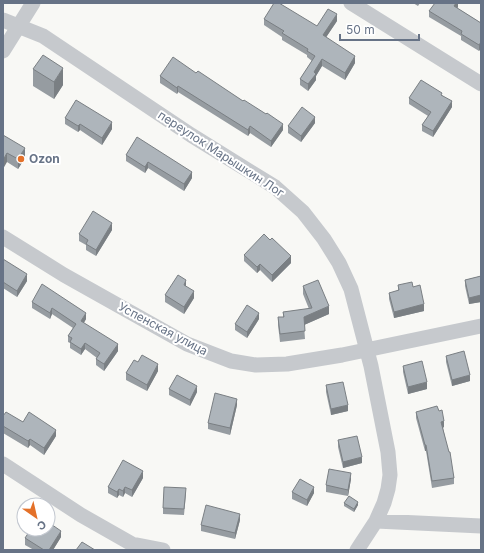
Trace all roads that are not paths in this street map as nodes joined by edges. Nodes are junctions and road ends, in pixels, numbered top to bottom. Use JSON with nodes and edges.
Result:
{"nodes":[{"id":1,"x":33,"y":3,"type":"edge"},
{"id":2,"x":351,"y":3,"type":"edge"},
{"id":3,"x":3,"y":20,"type":"edge"},
{"id":4,"x":19,"y":26,"type":"junction"},
{"id":5,"x":3,"y":51,"type":"edge"},
{"id":6,"x":481,"y":84,"type":"edge"},
{"id":7,"x":3,"y":237,"type":"edge"},
{"id":8,"x":481,"y":326,"type":"edge"},
{"id":9,"x":367,"y":350,"type":"junction"},
{"id":10,"x":3,"y":464,"type":"edge"},
{"id":11,"x":376,"y":521,"type":"junction"},
{"id":12,"x":481,"y":526,"type":"edge"},
{"id":13,"x":163,"y":550,"type":"edge"},
{"id":14,"x":357,"y":550,"type":"edge"}],
"edges":[{"from":1,"to":4,"type":"street"},
{"from":2,"to":6,"type":"street"},
{"from":3,"to":4,"type":"street","name":"переулок Марышкин Лог"},
{"from":4,"to":5,"type":"street"},
{"from":4,"to":9,"type":"street","name":"переулок Марышкин Лог"},
{"from":7,"to":9,"type":"street","name":"Успенская улица"},
{"from":8,"to":9,"type":"street","name":"Успенская улица"},
{"from":9,"to":11,"type":"street","name":"переулок Марышкин Лог"},
{"from":10,"to":13,"type":"street"},
{"from":11,"to":12,"type":"street"},
{"from":11,"to":14,"type":"street","name":"переулок Марышкин Лог"}]}
